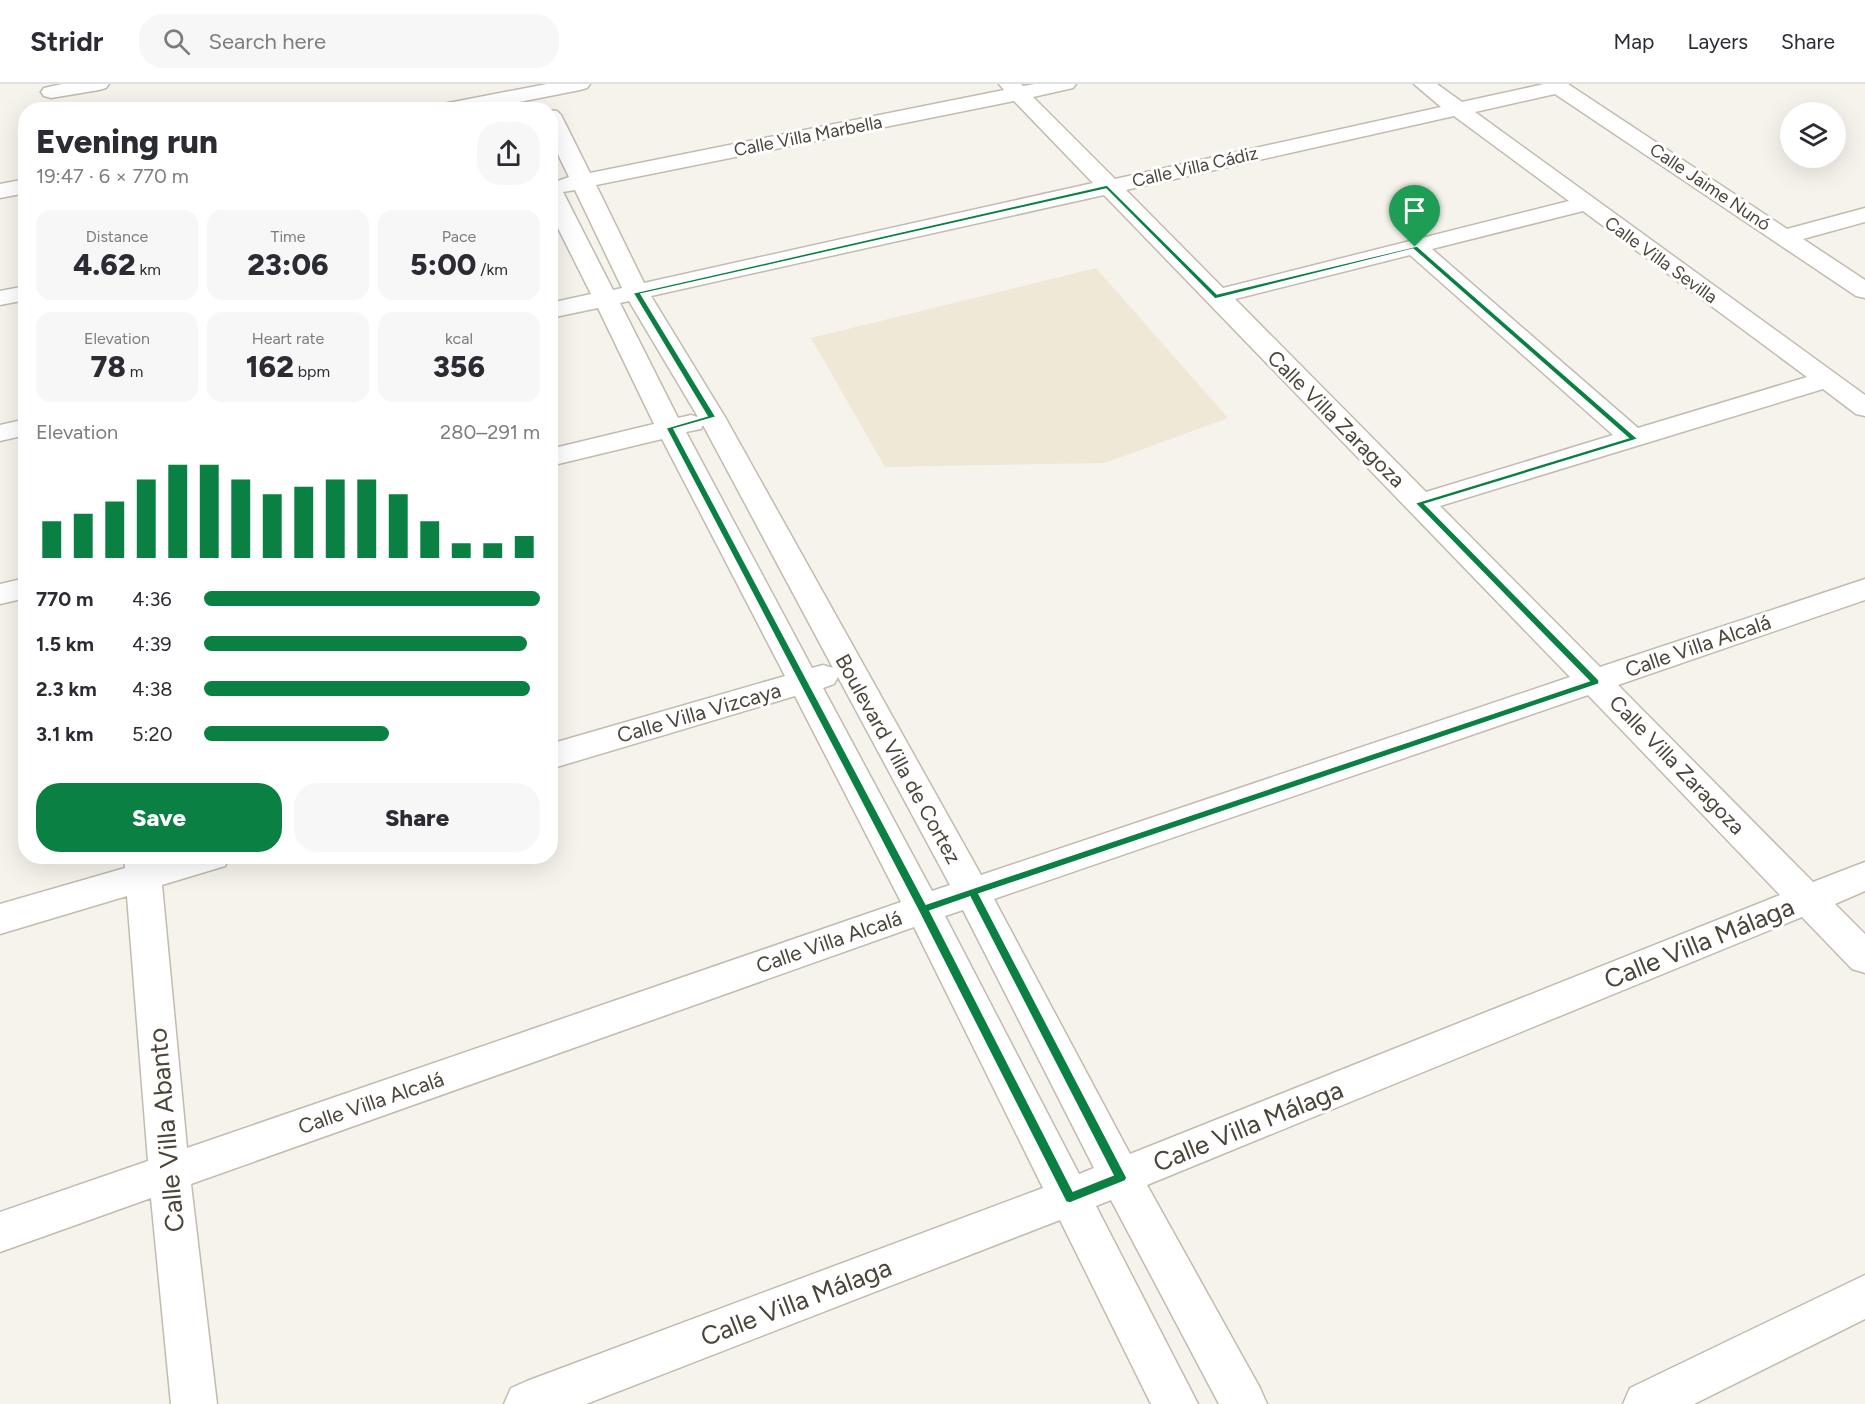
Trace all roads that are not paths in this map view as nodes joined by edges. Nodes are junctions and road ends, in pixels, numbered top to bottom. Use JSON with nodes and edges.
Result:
{"nodes":[{"id":1,"x":99,"y":84,"type":"edge"},
{"id":2,"x":580,"y":84,"type":"edge"},
{"id":3,"x":1066,"y":84,"type":"edge"},
{"id":4,"x":1424,"y":84,"type":"edge"},
{"id":5,"x":1556,"y":85,"type":"edge"},
{"id":6,"x":1013,"y":89,"type":"edge"},
{"id":7,"x":52,"y":95,"type":"edge"},
{"id":8,"x":508,"y":97,"type":"edge"},
{"id":9,"x":543,"y":100,"type":"edge"},
{"id":10,"x":483,"y":102,"type":"edge"},
{"id":11,"x":1458,"y":109,"type":"junction"},
{"id":12,"x":558,"y":130,"type":"edge"},
{"id":13,"x":584,"y":181,"type":"junction"},
{"id":14,"x":558,"y":186,"type":"edge"},
{"id":15,"x":1107,"y":187,"type":"junction"},
{"id":16,"x":18,"y":188,"type":"edge"},
{"id":17,"x":0,"y":191,"type":"edge"},
{"id":18,"x":558,"y":200,"type":"edge"},
{"id":19,"x":1584,"y":204,"type":"junction"},
{"id":20,"x":1865,"y":215,"type":"edge"},
{"id":21,"x":1784,"y":237,"type":"junction"},
{"id":22,"x":1415,"y":247,"type":"junction"},
{"id":23,"x":1865,"y":291,"type":"edge"},
{"id":24,"x":18,"y":295,"type":"edge"},
{"id":25,"x":621,"y":296,"type":"junction"},
{"id":26,"x":1215,"y":297,"type":"junction"},
{"id":27,"x":0,"y":298,"type":"edge"},
{"id":28,"x":558,"y":308,"type":"edge"},
{"id":29,"x":1826,"y":380,"type":"junction"},
{"id":30,"x":1865,"y":408,"type":"edge"},
{"id":31,"x":712,"y":417,"type":"junction"},
{"id":32,"x":670,"y":428,"type":"junction"},
{"id":33,"x":18,"y":429,"type":"edge"},
{"id":34,"x":0,"y":433,"type":"edge"},
{"id":35,"x":1634,"y":439,"type":"junction"},
{"id":36,"x":558,"y":456,"type":"edge"},
{"id":37,"x":1419,"y":503,"type":"junction"},
{"id":38,"x":1865,"y":589,"type":"edge"},
{"id":39,"x":18,"y":590,"type":"edge"},
{"id":40,"x":0,"y":594,"type":"edge"},
{"id":41,"x":848,"y":669,"type":"junction"},
{"id":42,"x":802,"y":682,"type":"junction"},
{"id":43,"x":1596,"y":682,"type":"junction"},
{"id":44,"x":558,"y":755,"type":"edge"},
{"id":45,"x":162,"y":864,"type":"edge"},
{"id":46,"x":143,"y":867,"type":"edge"},
{"id":47,"x":1865,"y":876,"type":"edge"},
{"id":48,"x":972,"y":892,"type":"junction"},
{"id":49,"x":1808,"y":898,"type":"junction"},
{"id":50,"x":923,"y":909,"type":"junction"},
{"id":51,"x":0,"y":919,"type":"edge"},
{"id":52,"x":1865,"y":958,"type":"edge"},
{"id":53,"x":169,"y":1174,"type":"junction"},
{"id":54,"x":1121,"y":1178,"type":"junction"},
{"id":55,"x":1070,"y":1197,"type":"junction"},
{"id":56,"x":0,"y":1232,"type":"edge"},
{"id":57,"x":1865,"y":1296,"type":"edge"},
{"id":58,"x":194,"y":1404,"type":"edge"},
{"id":59,"x":527,"y":1404,"type":"edge"},
{"id":60,"x":1175,"y":1404,"type":"edge"},
{"id":61,"x":1244,"y":1404,"type":"edge"},
{"id":62,"x":1646,"y":1404,"type":"edge"}],
"edges":[{"from":1,"to":7,"type":"street"},
{"from":2,"to":9,"type":"street"},
{"from":3,"to":6,"type":"street","name":"Calle Villa Marbella"},
{"from":4,"to":11,"type":"street","name":"Calle Villa Sevilla"},
{"from":5,"to":11,"type":"street","name":"Calle Villa Cádiz"},
{"from":5,"to":21,"type":"street","name":"Calle Jaime Nunó"},
{"from":6,"to":13,"type":"street","name":"Calle Villa Marbella"},
{"from":6,"to":15,"type":"street","name":"Calle Villa Zaragoza"},
{"from":8,"to":9,"type":"street"},
{"from":8,"to":10,"type":"street"},
{"from":11,"to":15,"type":"street","name":"Calle Villa Cádiz"},
{"from":11,"to":19,"type":"street","name":"Calle Villa Sevilla"},
{"from":12,"to":13,"type":"street","name":"Boulevard Villa de Cortez"},
{"from":13,"to":14,"type":"street","name":"Calle Villa Marbella"},
{"from":13,"to":25,"type":"street","name":"Boulevard Villa de Cortez"},
{"from":15,"to":25,"type":"street","name":"Calle Villa Cádiz"},
{"from":15,"to":26,"type":"street","name":"Calle Villa Zaragoza"},
{"from":16,"to":17,"type":"street"},
{"from":18,"to":25,"type":"street","name":"Boulevard Villa de Cortez"},
{"from":19,"to":22,"type":"street"},
{"from":19,"to":29,"type":"street","name":"Calle Villa Sevilla"},
{"from":20,"to":21,"type":"street"},
{"from":21,"to":23,"type":"street","name":"Calle Jaime Nunó"},
{"from":22,"to":26,"type":"street"},
{"from":22,"to":35,"type":"street"},
{"from":24,"to":27,"type":"street"},
{"from":25,"to":28,"type":"street","name":"Calle Villa Cádiz"},
{"from":25,"to":31,"type":"street","name":"Boulevard Villa de Cortez"},
{"from":25,"to":32,"type":"street","name":"Boulevard Villa de Cortez"},
{"from":26,"to":37,"type":"street","name":"Calle Villa Zaragoza"},
{"from":29,"to":30,"type":"street","name":"Calle Villa Sevilla"},
{"from":29,"to":35,"type":"street"},
{"from":31,"to":32,"type":"street"},
{"from":31,"to":41,"type":"street","name":"Boulevard Villa de Cortez"},
{"from":32,"to":36,"type":"street"},
{"from":32,"to":42,"type":"street","name":"Boulevard Villa de Cortez"},
{"from":33,"to":34,"type":"street"},
{"from":35,"to":37,"type":"street"},
{"from":37,"to":43,"type":"street","name":"Calle Villa Zaragoza"},
{"from":38,"to":43,"type":"street","name":"Calle Villa Alcalá"},
{"from":39,"to":40,"type":"street"},
{"from":41,"to":42,"type":"street","name":"Calle Villa Vizcaya"},
{"from":41,"to":48,"type":"street","name":"Boulevard Villa de Cortez"},
{"from":42,"to":44,"type":"street","name":"Calle Villa Vizcaya"},
{"from":42,"to":50,"type":"street","name":"Boulevard Villa de Cortez"},
{"from":43,"to":48,"type":"street","name":"Calle Villa Alcalá"},
{"from":43,"to":49,"type":"street","name":"Calle Villa Zaragoza"},
{"from":45,"to":46,"type":"street"},
{"from":46,"to":51,"type":"street"},
{"from":46,"to":53,"type":"street","name":"Calle Villa Abanto"},
{"from":47,"to":49,"type":"street","name":"Calle Villa Málaga"},
{"from":48,"to":50,"type":"street","name":"Calle Villa Alcalá"},
{"from":48,"to":54,"type":"street","name":"Boulevard Villa de Cortez"},
{"from":49,"to":52,"type":"street","name":"Calle Villa Zaragoza"},
{"from":49,"to":54,"type":"street","name":"Calle Villa Málaga"},
{"from":50,"to":53,"type":"street","name":"Calle Villa Alcalá"},
{"from":50,"to":55,"type":"street","name":"Boulevard Villa de Cortez"},
{"from":53,"to":56,"type":"street","name":"Calle Villa Alcalá"},
{"from":53,"to":58,"type":"street","name":"Calle Villa Abanto"},
{"from":54,"to":55,"type":"street","name":"Calle Villa Málaga"},
{"from":54,"to":61,"type":"street","name":"Boulevard Villa de Cortez"},
{"from":55,"to":59,"type":"street","name":"Calle Villa Málaga"},
{"from":55,"to":60,"type":"street","name":"Boulevard Villa de Cortez"},
{"from":57,"to":62,"type":"street"}]}
